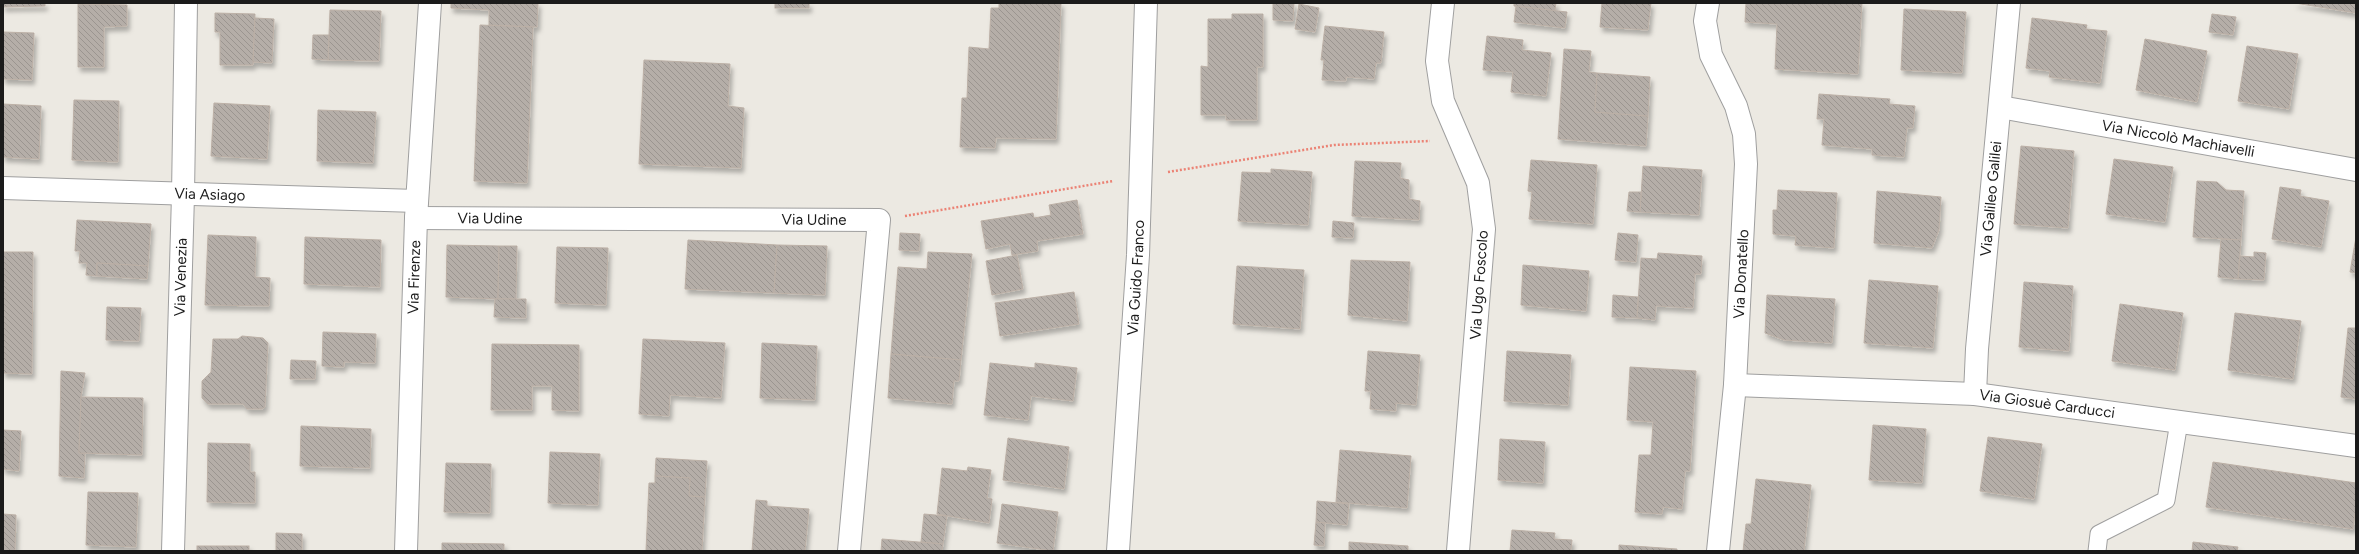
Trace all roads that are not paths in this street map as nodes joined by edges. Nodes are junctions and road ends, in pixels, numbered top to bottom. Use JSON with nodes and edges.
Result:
{"nodes":[{"id":1,"x":186,"y":3,"type":"edge"},
{"id":2,"x":430,"y":3,"type":"edge"},
{"id":3,"x":1146,"y":3,"type":"edge"},
{"id":4,"x":1443,"y":3,"type":"edge"},
{"id":5,"x":1708,"y":3,"type":"edge"},
{"id":6,"x":2009,"y":3,"type":"edge"},
{"id":7,"x":2000,"y":108,"type":"junction"},
{"id":8,"x":2356,"y":170,"type":"edge"},
{"id":9,"x":3,"y":188,"type":"edge"},
{"id":10,"x":183,"y":194,"type":"junction"},
{"id":11,"x":417,"y":210,"type":"junction"},
{"id":12,"x":1735,"y":385,"type":"junction"},
{"id":13,"x":1975,"y":394,"type":"junction"},
{"id":14,"x":2179,"y":422,"type":"junction"},
{"id":15,"x":2356,"y":446,"type":"edge"},
{"id":16,"x":173,"y":551,"type":"edge"},
{"id":17,"x":406,"y":551,"type":"edge"},
{"id":18,"x":849,"y":551,"type":"edge"},
{"id":19,"x":1118,"y":551,"type":"edge"},
{"id":20,"x":1458,"y":551,"type":"edge"},
{"id":21,"x":1718,"y":551,"type":"edge"},
{"id":22,"x":2097,"y":551,"type":"edge"}],
"edges":[{"from":1,"to":10,"type":"street","name":"Via Venezia"},
{"from":2,"to":11,"type":"street","name":"Via Firenze"},
{"from":3,"to":19,"type":"street","name":"Via Guido Franco"},
{"from":4,"to":20,"type":"street","name":"Via Ugo Foscolo"},
{"from":5,"to":12,"type":"street","name":"Via Donatello"},
{"from":6,"to":7,"type":"street","name":"Via Galileo Galilei"},
{"from":7,"to":8,"type":"street","name":"Via Niccolò Machiavelli"},
{"from":7,"to":13,"type":"street","name":"Via Galileo Galilei"},
{"from":9,"to":10,"type":"street","name":"Via Asiago"},
{"from":10,"to":11,"type":"street","name":"Via Asiago"},
{"from":10,"to":16,"type":"street","name":"Via Venezia"},
{"from":11,"to":17,"type":"street","name":"Via Firenze"},
{"from":11,"to":18,"type":"street","name":"Via Udine"},
{"from":12,"to":13,"type":"street","name":"Via Giosuè Carducci"},
{"from":12,"to":21,"type":"street","name":"Via Donatello"},
{"from":13,"to":14,"type":"street","name":"Via Giosuè Carducci"},
{"from":14,"to":15,"type":"street","name":"Via Giosuè Carducci"},
{"from":14,"to":22,"type":"lane"}]}
